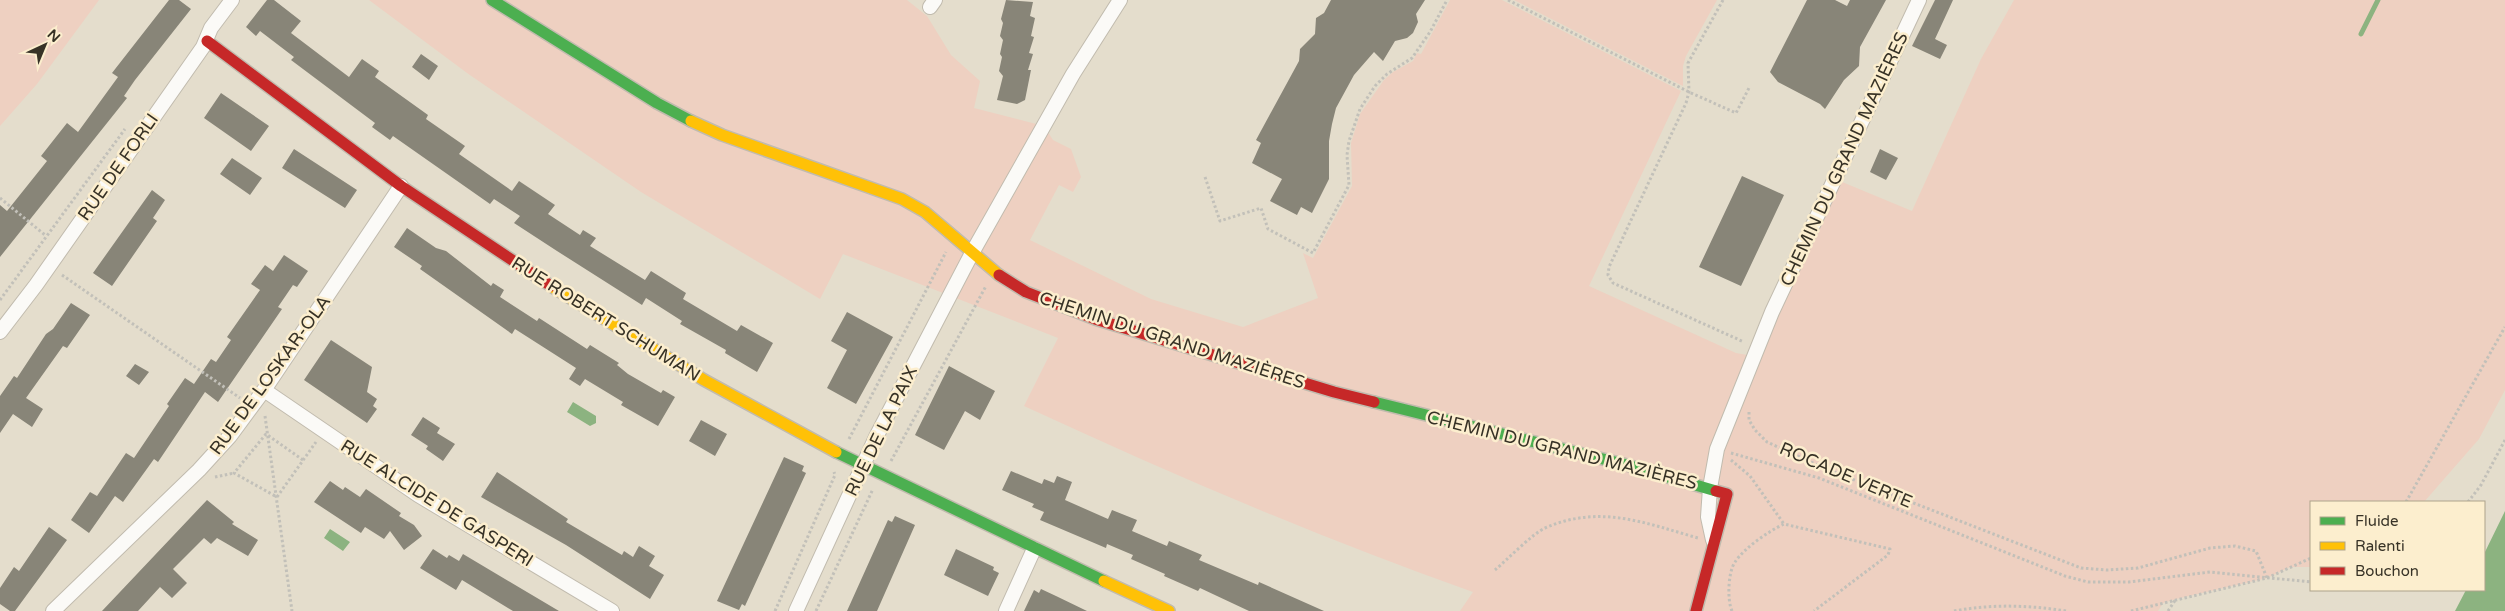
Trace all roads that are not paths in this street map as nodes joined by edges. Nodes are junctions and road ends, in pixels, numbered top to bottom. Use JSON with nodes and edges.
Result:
{"nodes":[{"id":1,"x":232,"y":0,"type":"edge"},
{"id":2,"x":492,"y":0,"type":"edge"},
{"id":3,"x":1120,"y":0,"type":"edge"},
{"id":4,"x":1919,"y":0,"type":"edge"},
{"id":5,"x":207,"y":42,"type":"junction"},
{"id":6,"x":401,"y":186,"type":"junction"},
{"id":7,"x":972,"y":253,"type":"junction"},
{"id":8,"x":0,"y":332,"type":"edge"},
{"id":9,"x":264,"y":390,"type":"junction"},
{"id":10,"x":863,"y":465,"type":"junction"},
{"id":11,"x":1710,"y":488,"type":"junction"},
{"id":12,"x":1713,"y":543,"type":"joint"},
{"id":13,"x":1034,"y":550,"type":"junction"},
{"id":14,"x":1165,"y":610,"type":"edge"},
{"id":15,"x":53,"y":611,"type":"edge"},
{"id":16,"x":612,"y":611,"type":"edge"},
{"id":17,"x":796,"y":611,"type":"edge"},
{"id":18,"x":1006,"y":611,"type":"edge"},
{"id":19,"x":1696,"y":611,"type":"edge"}],
"edges":[{"from":1,"to":5,"type":"street","name":"RUE DE FORLI"},
{"from":2,"to":7,"type":"street","name":"CHEMIN DU GRAND MAZIÈRES"},
{"from":3,"to":7,"type":"street","name":"RUE DE LA PAIX"},
{"from":4,"to":11,"type":"street","name":"CHEMIN DU GRAND MAZIÈRES"},
{"from":5,"to":6,"type":"street","name":"RUE ROBERT SCHUMAN"},
{"from":5,"to":8,"type":"street","name":"RUE DE FORLI"},
{"from":6,"to":9,"type":"street","name":"RUE DE LOSKAR-OLA"},
{"from":6,"to":10,"type":"street","name":"RUE ROBERT SCHUMAN"},
{"from":7,"to":10,"type":"street","name":"RUE DE LA PAIX"},
{"from":7,"to":11,"type":"street","name":"CHEMIN DU GRAND MAZIÈRES"},
{"from":9,"to":15,"type":"street","name":"RUE DE LOSKAR-OLA"},
{"from":9,"to":16,"type":"street","name":"RUE ALCIDE DE GASPERI"},
{"from":10,"to":13,"type":"street","name":"RUE ROBERT SCHUMAN"},
{"from":10,"to":17,"type":"street","name":"RUE DE LA PAIX"},
{"from":11,"to":12,"type":"street","name":"CHEMIN DU GRAND MAZIÈRES"},
{"from":12,"to":19,"type":"street","name":"CHEMIN DU GRAND MAZIÈRES"},
{"from":13,"to":14,"type":"street","name":"RUE ROBERT SCHUMAN"},
{"from":13,"to":18,"type":"street"}]}
